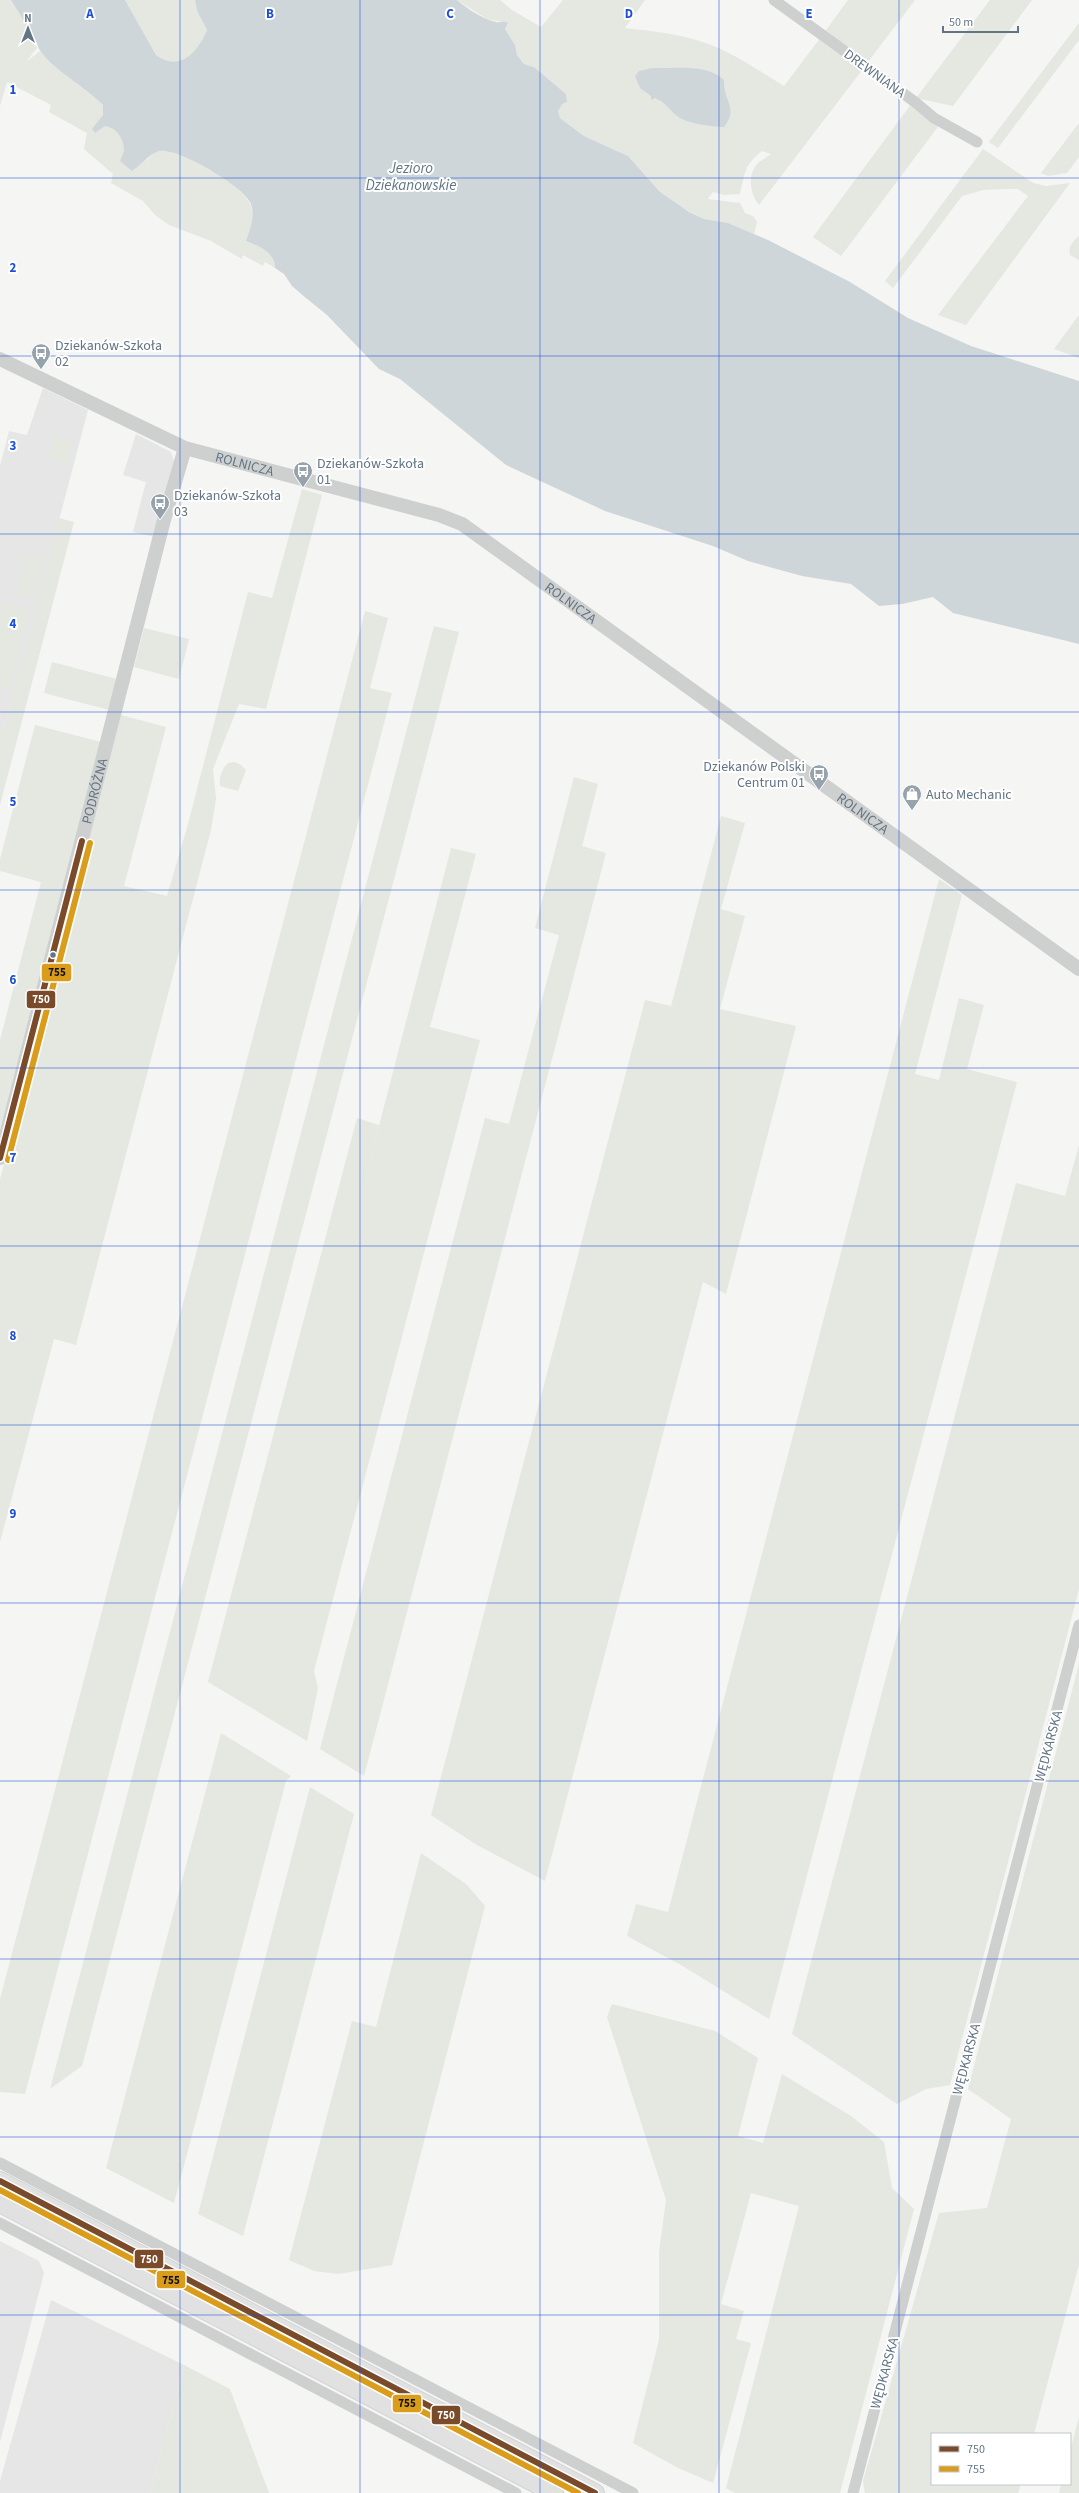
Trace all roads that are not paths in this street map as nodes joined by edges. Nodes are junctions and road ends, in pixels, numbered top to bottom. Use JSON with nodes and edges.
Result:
{"nodes":[{"id":1,"x":774,"y":0,"type":"edge"},
{"id":2,"x":977,"y":142,"type":"dead end"},
{"id":3,"x":0,"y":359,"type":"edge"},
{"id":4,"x":185,"y":448,"type":"junction"},
{"id":5,"x":1079,"y":969,"type":"edge"},
{"id":6,"x":0,"y":1158,"type":"edge"},
{"id":7,"x":1079,"y":1625,"type":"edge"},
{"id":8,"x":0,"y":2163,"type":"edge"},
{"id":9,"x":0,"y":2181,"type":"edge"},
{"id":10,"x":0,"y":2203,"type":"edge"},
{"id":11,"x":0,"y":2223,"type":"edge"},
{"id":12,"x":516,"y":2493,"type":"edge"},
{"id":13,"x":554,"y":2493,"type":"edge"},
{"id":14,"x":595,"y":2493,"type":"edge"},
{"id":15,"x":632,"y":2493,"type":"edge"},
{"id":16,"x":853,"y":2493,"type":"edge"}],
"edges":[{"from":1,"to":2,"type":"street","name":"DREWNIANA"},
{"from":3,"to":4,"type":"street","name":"ROLNICZA"},
{"from":4,"to":5,"type":"street","name":"ROLNICZA"},
{"from":4,"to":6,"type":"street","name":"PODRÓŻNA"},
{"from":7,"to":16,"type":"street","name":"WĘDKARSKA"},
{"from":8,"to":15,"type":"street"},
{"from":9,"to":14,"type":"highway"},
{"from":10,"to":13,"type":"highway"},
{"from":11,"to":12,"type":"street"}]}
